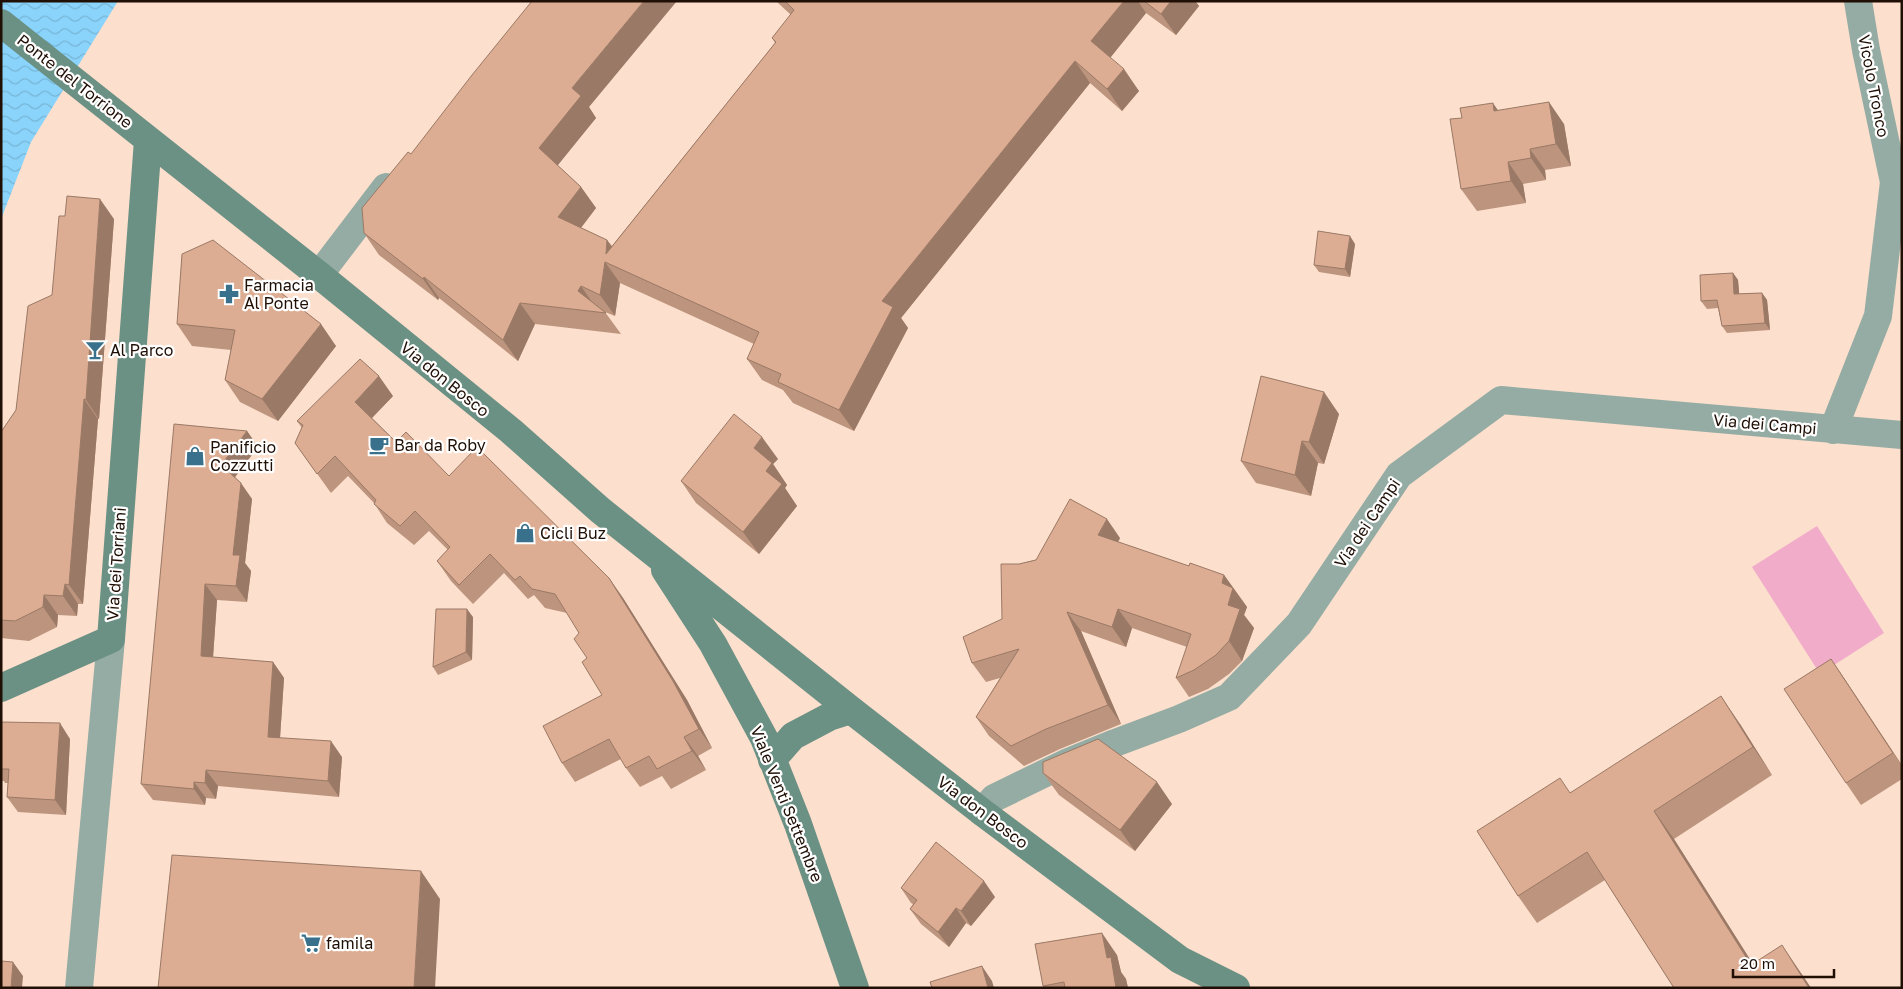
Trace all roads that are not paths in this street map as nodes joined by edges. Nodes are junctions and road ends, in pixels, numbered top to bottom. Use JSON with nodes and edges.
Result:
{"nodes":[{"id":1,"x":1858,"y":1,"type":"edge"},
{"id":2,"x":1,"y":23,"type":"edge"},
{"id":3,"x":148,"y":140,"type":"junction"},
{"id":4,"x":402,"y":165,"type":"edge"},
{"id":5,"x":319,"y":275,"type":"junction"},
{"id":6,"x":1833,"y":430,"type":"junction"},
{"id":7,"x":1902,"y":435,"type":"edge"},
{"id":8,"x":652,"y":552,"type":"junction"},
{"id":9,"x":740,"y":620,"type":"junction"},
{"id":10,"x":111,"y":639,"type":"junction"},
{"id":11,"x":713,"y":644,"type":"junction"},
{"id":12,"x":1,"y":688,"type":"edge"},
{"id":13,"x":850,"y":710,"type":"junction"},
{"id":14,"x":772,"y":760,"type":"junction"},
{"id":15,"x":982,"y":812,"type":"junction"},
{"id":16,"x":79,"y":988,"type":"edge"},
{"id":17,"x":856,"y":988,"type":"edge"},
{"id":18,"x":1236,"y":988,"type":"edge"}],
"edges":[{"from":1,"to":6,"type":"street","name":"Vicolo Tronco"},
{"from":2,"to":3,"type":"main road","name":"Ponte del Torrione"},
{"from":3,"to":5,"type":"main road","name":"Via don Bosco"},
{"from":3,"to":10,"type":"main road","name":"Via dei Torriani"},
{"from":4,"to":5,"type":"street"},
{"from":5,"to":8,"type":"main road","name":"Via don Bosco"},
{"from":6,"to":7,"type":"street","name":"Via dei Campi"},
{"from":6,"to":15,"type":"street","name":"Via dei Campi"},
{"from":8,"to":9,"type":"main road","name":"Via don Bosco"},
{"from":8,"to":11,"type":"main road","name":"Viale Venti Settembre"},
{"from":9,"to":11,"type":"main road"},
{"from":9,"to":13,"type":"main road","name":"Via don Bosco"},
{"from":10,"to":12,"type":"main road"},
{"from":10,"to":16,"type":"street","name":"Via dei Torriani"},
{"from":11,"to":14,"type":"main road","name":"Viale Venti Settembre"},
{"from":13,"to":14,"type":"main road"},
{"from":13,"to":15,"type":"main road","name":"Via don Bosco"},
{"from":14,"to":17,"type":"main road","name":"Viale Venti Settembre"},
{"from":15,"to":18,"type":"main road","name":"Via don Bosco"}]}
